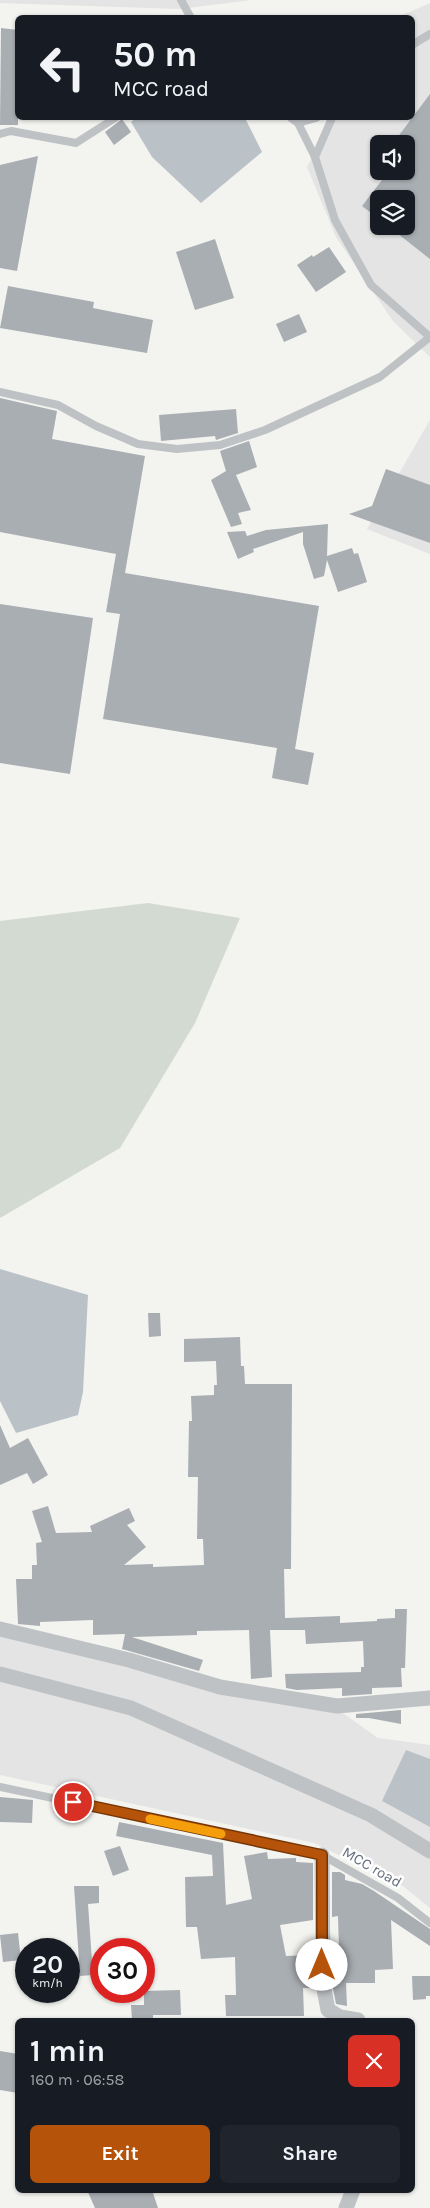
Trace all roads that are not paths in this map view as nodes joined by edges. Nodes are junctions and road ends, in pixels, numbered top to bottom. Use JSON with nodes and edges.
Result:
{"nodes":[{"id":1,"x":181,"y":0,"type":"edge"},
{"id":2,"x":189,"y":15,"type":"edge"},
{"id":3,"x":430,"y":34,"type":"edge"},
{"id":4,"x":415,"y":43,"type":"edge"},
{"id":5,"x":112,"y":120,"type":"edge"},
{"id":6,"x":294,"y":120,"type":"edge"},
{"id":7,"x":309,"y":120,"type":"edge"},
{"id":8,"x":331,"y":120,"type":"edge"},
{"id":9,"x":298,"y":123,"type":"junction"},
{"id":10,"x":0,"y":134,"type":"edge"},
{"id":11,"x":315,"y":156,"type":"junction"},
{"id":12,"x":430,"y":337,"type":"edge"},
{"id":13,"x":0,"y":392,"type":"edge"},
{"id":14,"x":0,"y":1629,"type":"edge"},
{"id":15,"x":0,"y":1674,"type":"edge"},
{"id":16,"x":430,"y":1698,"type":"edge"},
{"id":17,"x":0,"y":1786,"type":"edge"},
{"id":18,"x":430,"y":1851,"type":"edge"},
{"id":19,"x":322,"y":1855,"type":"junction"},
{"id":20,"x":430,"y":1923,"type":"edge"},
{"id":21,"x":334,"y":2018,"type":"edge"},
{"id":22,"x":352,"y":2193,"type":"edge"},
{"id":23,"x":346,"y":2208,"type":"edge"}],
"edges":[{"from":1,"to":2,"type":"lane"},
{"from":3,"to":4,"type":"lane"},
{"from":5,"to":10,"type":"lane"},
{"from":6,"to":9,"type":"lane"},
{"from":7,"to":9,"type":"lane"},
{"from":8,"to":11,"type":"lane"},
{"from":9,"to":11,"type":"lane"},
{"from":11,"to":12,"type":"lane"},
{"from":12,"to":13,"type":"lane"},
{"from":14,"to":16,"type":"street"},
{"from":15,"to":18,"type":"street"},
{"from":17,"to":19,"type":"lane","name":"MCC road"},
{"from":19,"to":20,"type":"lane","name":"MCC road"},
{"from":19,"to":21,"type":"street"},
{"from":22,"to":23,"type":"street"}]}
